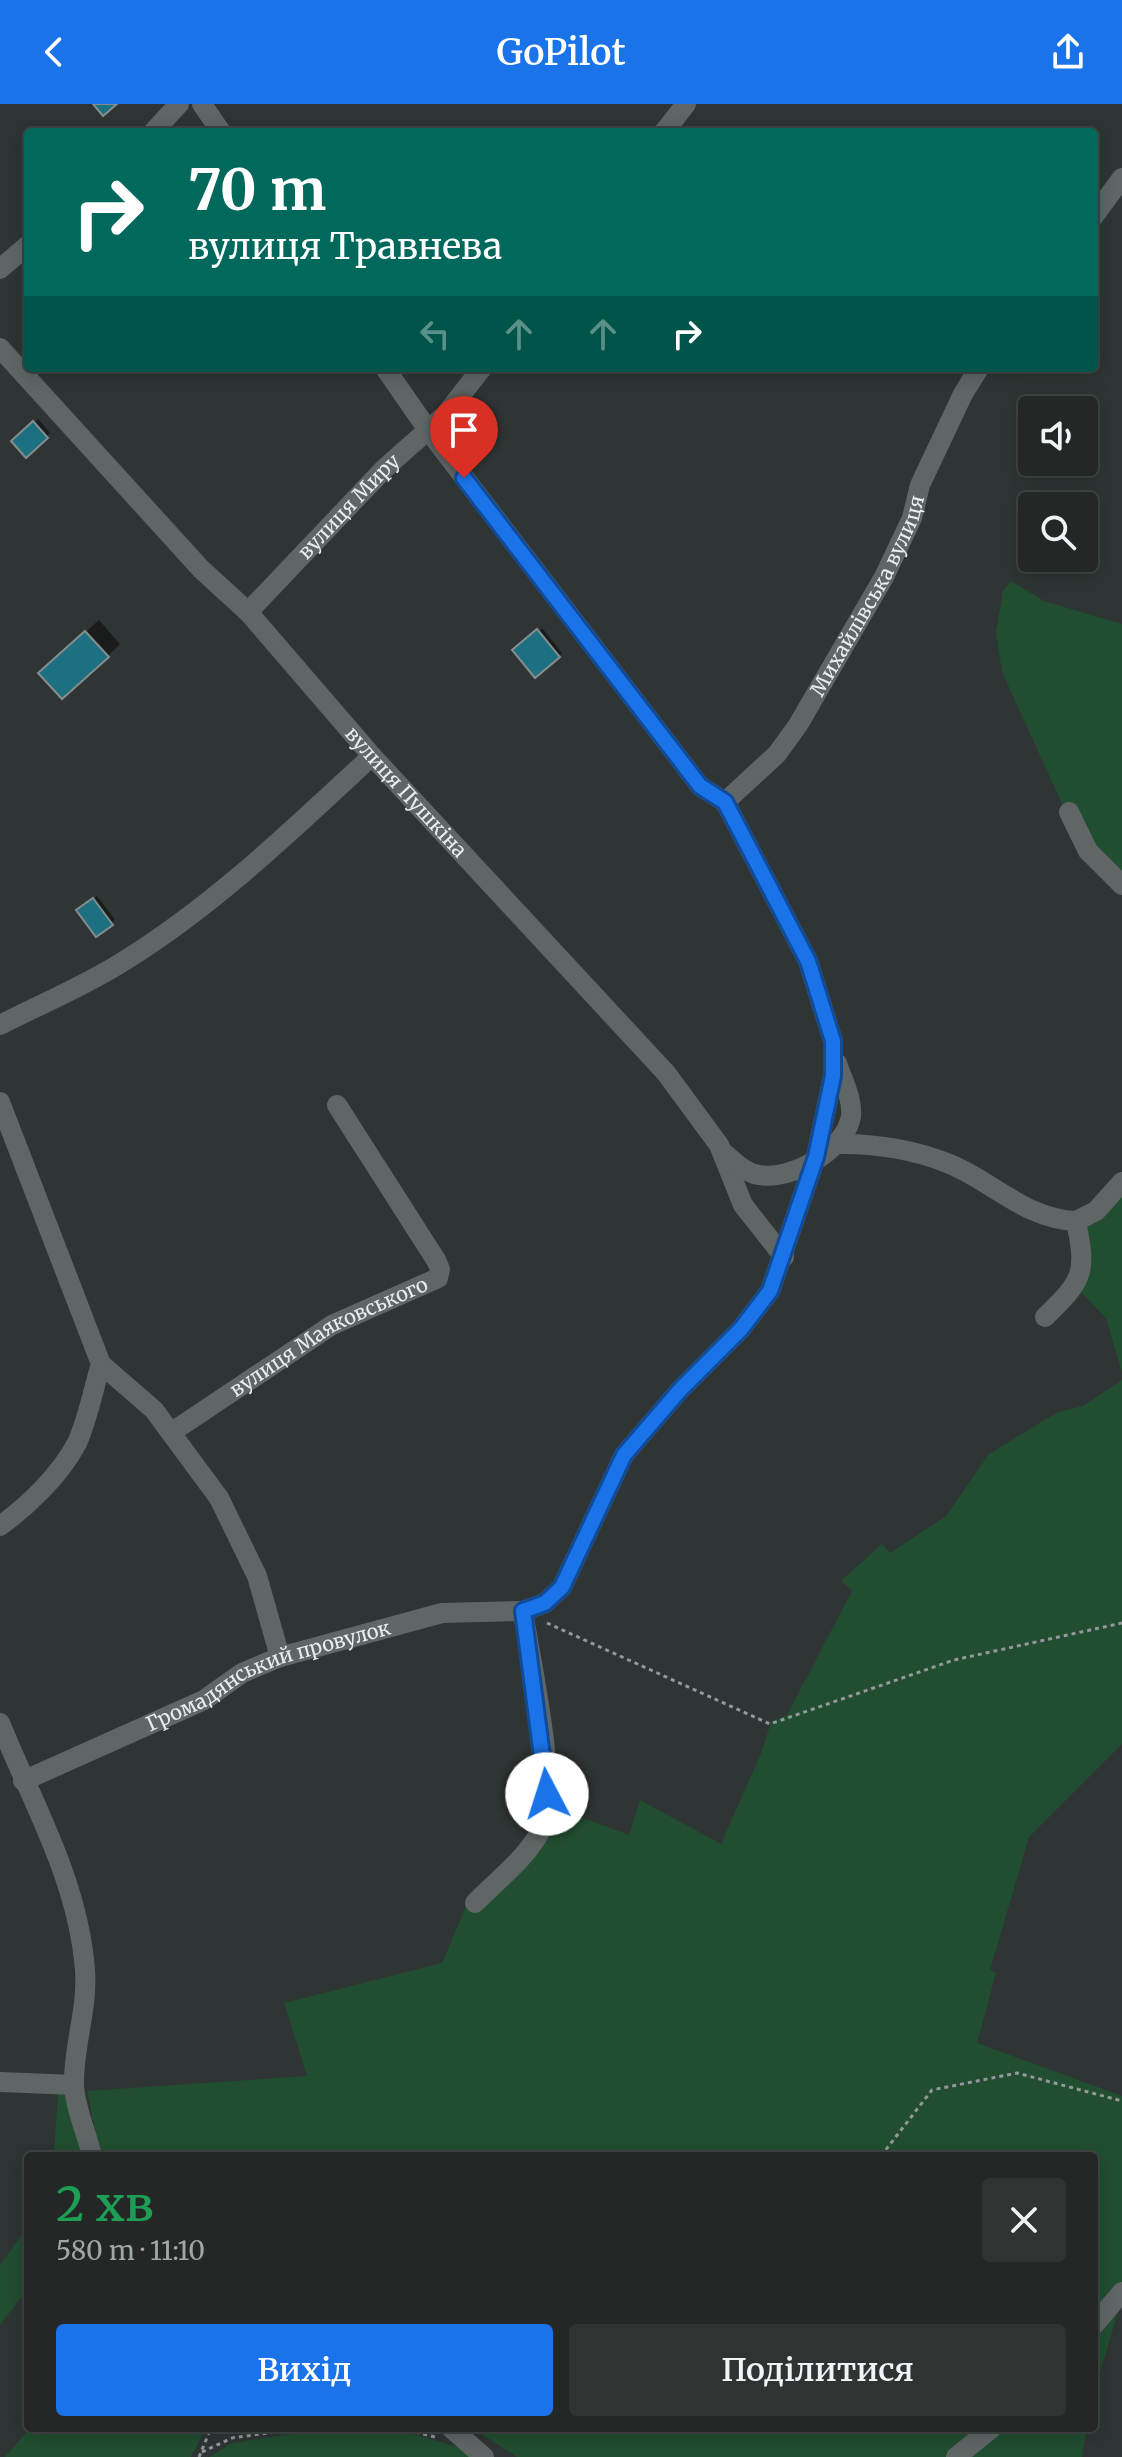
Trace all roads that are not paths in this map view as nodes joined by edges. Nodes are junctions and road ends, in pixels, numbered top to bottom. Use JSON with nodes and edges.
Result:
{"nodes":[{"id":1,"x":179,"y":104,"type":"edge"},
{"id":2,"x":202,"y":104,"type":"edge"},
{"id":3,"x":686,"y":104,"type":"edge"},
{"id":4,"x":157,"y":128,"type":"edge"},
{"id":5,"x":218,"y":128,"type":"edge"},
{"id":6,"x":667,"y":128,"type":"edge"},
{"id":7,"x":1122,"y":178,"type":"edge"},
{"id":8,"x":1098,"y":211,"type":"edge"},
{"id":9,"x":24,"y":248,"type":"edge"},
{"id":10,"x":0,"y":269,"type":"edge"},
{"id":11,"x":0,"y":348,"type":"edge"},
{"id":12,"x":388,"y":372,"type":"edge"},
{"id":13,"x":479,"y":372,"type":"edge"},
{"id":14,"x":977,"y":372,"type":"edge"},
{"id":15,"x":428,"y":430,"type":"junction"},
{"id":16,"x":248,"y":612,"type":"junction"},
{"id":17,"x":372,"y":756,"type":"junction"},
{"id":18,"x":725,"y":802,"type":"junction"},
{"id":19,"x":1069,"y":812,"type":"dead end"},
{"id":20,"x":1122,"y":885,"type":"edge"},
{"id":21,"x":0,"y":1025,"type":"edge"},
{"id":22,"x":834,"y":1055,"type":"junction"},
{"id":23,"x":0,"y":1102,"type":"edge"},
{"id":24,"x":337,"y":1105,"type":"dead end"},
{"id":25,"x":836,"y":1144,"type":"junction"},
{"id":26,"x":723,"y":1152,"type":"junction"},
{"id":27,"x":816,"y":1157,"type":"junction"},
{"id":28,"x":1122,"y":1182,"type":"edge"},
{"id":29,"x":1076,"y":1221,"type":"junction"},
{"id":30,"x":784,"y":1257,"type":"junction"},
{"id":31,"x":1045,"y":1317,"type":"dead end"},
{"id":32,"x":101,"y":1364,"type":"junction"},
{"id":33,"x":172,"y":1432,"type":"junction"},
{"id":34,"x":0,"y":1526,"type":"edge"},
{"id":35,"x":523,"y":1611,"type":"junction"},
{"id":36,"x":280,"y":1657,"type":"junction"},
{"id":37,"x":0,"y":1723,"type":"edge"},
{"id":38,"x":23,"y":1781,"type":"junction"},
{"id":39,"x":475,"y":1903,"type":"dead end"},
{"id":40,"x":0,"y":2082,"type":"edge"},
{"id":41,"x":74,"y":2085,"type":"junction"},
{"id":42,"x":91,"y":2152,"type":"edge"},
{"id":43,"x":1122,"y":2292,"type":"edge"},
{"id":44,"x":1098,"y":2320,"type":"edge"},
{"id":45,"x":456,"y":2432,"type":"edge"},
{"id":46,"x":987,"y":2432,"type":"edge"},
{"id":47,"x":484,"y":2457,"type":"edge"},
{"id":48,"x":956,"y":2457,"type":"edge"}],
"edges":[{"from":1,"to":4,"type":"street"},
{"from":2,"to":5,"type":"street"},
{"from":3,"to":6,"type":"street"},
{"from":7,"to":8,"type":"street"},
{"from":9,"to":10,"type":"street"},
{"from":11,"to":16,"type":"street","name":"вулиця Пушкіна"},
{"from":12,"to":15,"type":"street"},
{"from":13,"to":15,"type":"street","name":"вулиця Миру"},
{"from":14,"to":18,"type":"street","name":"Михайлівська вулиця"},
{"from":15,"to":16,"type":"street","name":"вулиця Миру"},
{"from":15,"to":18,"type":"street"},
{"from":16,"to":17,"type":"street","name":"вулиця Пушкіна"},
{"from":17,"to":21,"type":"street"},
{"from":17,"to":26,"type":"street","name":"вулиця Пушкіна"},
{"from":18,"to":22,"type":"street"},
{"from":19,"to":20,"type":"street"},
{"from":22,"to":25,"type":"street"},
{"from":22,"to":27,"type":"street"},
{"from":23,"to":32,"type":"street"},
{"from":24,"to":33,"type":"street","name":"вулиця Маяковського"},
{"from":25,"to":27,"type":"street"},
{"from":25,"to":29,"type":"street"},
{"from":26,"to":27,"type":"street"},
{"from":26,"to":30,"type":"street","name":"вулиця Пушкіна"},
{"from":27,"to":30,"type":"street"},
{"from":28,"to":29,"type":"street"},
{"from":29,"to":31,"type":"street"},
{"from":30,"to":35,"type":"street"},
{"from":32,"to":33,"type":"street"},
{"from":32,"to":34,"type":"street"},
{"from":33,"to":36,"type":"street"},
{"from":35,"to":36,"type":"street","name":"Громадянський провулок"},
{"from":35,"to":39,"type":"street"},
{"from":36,"to":38,"type":"street","name":"Громадянський провулок"},
{"from":37,"to":38,"type":"street"},
{"from":38,"to":41,"type":"street"},
{"from":40,"to":41,"type":"street"},
{"from":41,"to":42,"type":"street"},
{"from":43,"to":44,"type":"street"},
{"from":45,"to":47,"type":"street"},
{"from":46,"to":48,"type":"street"}]}
